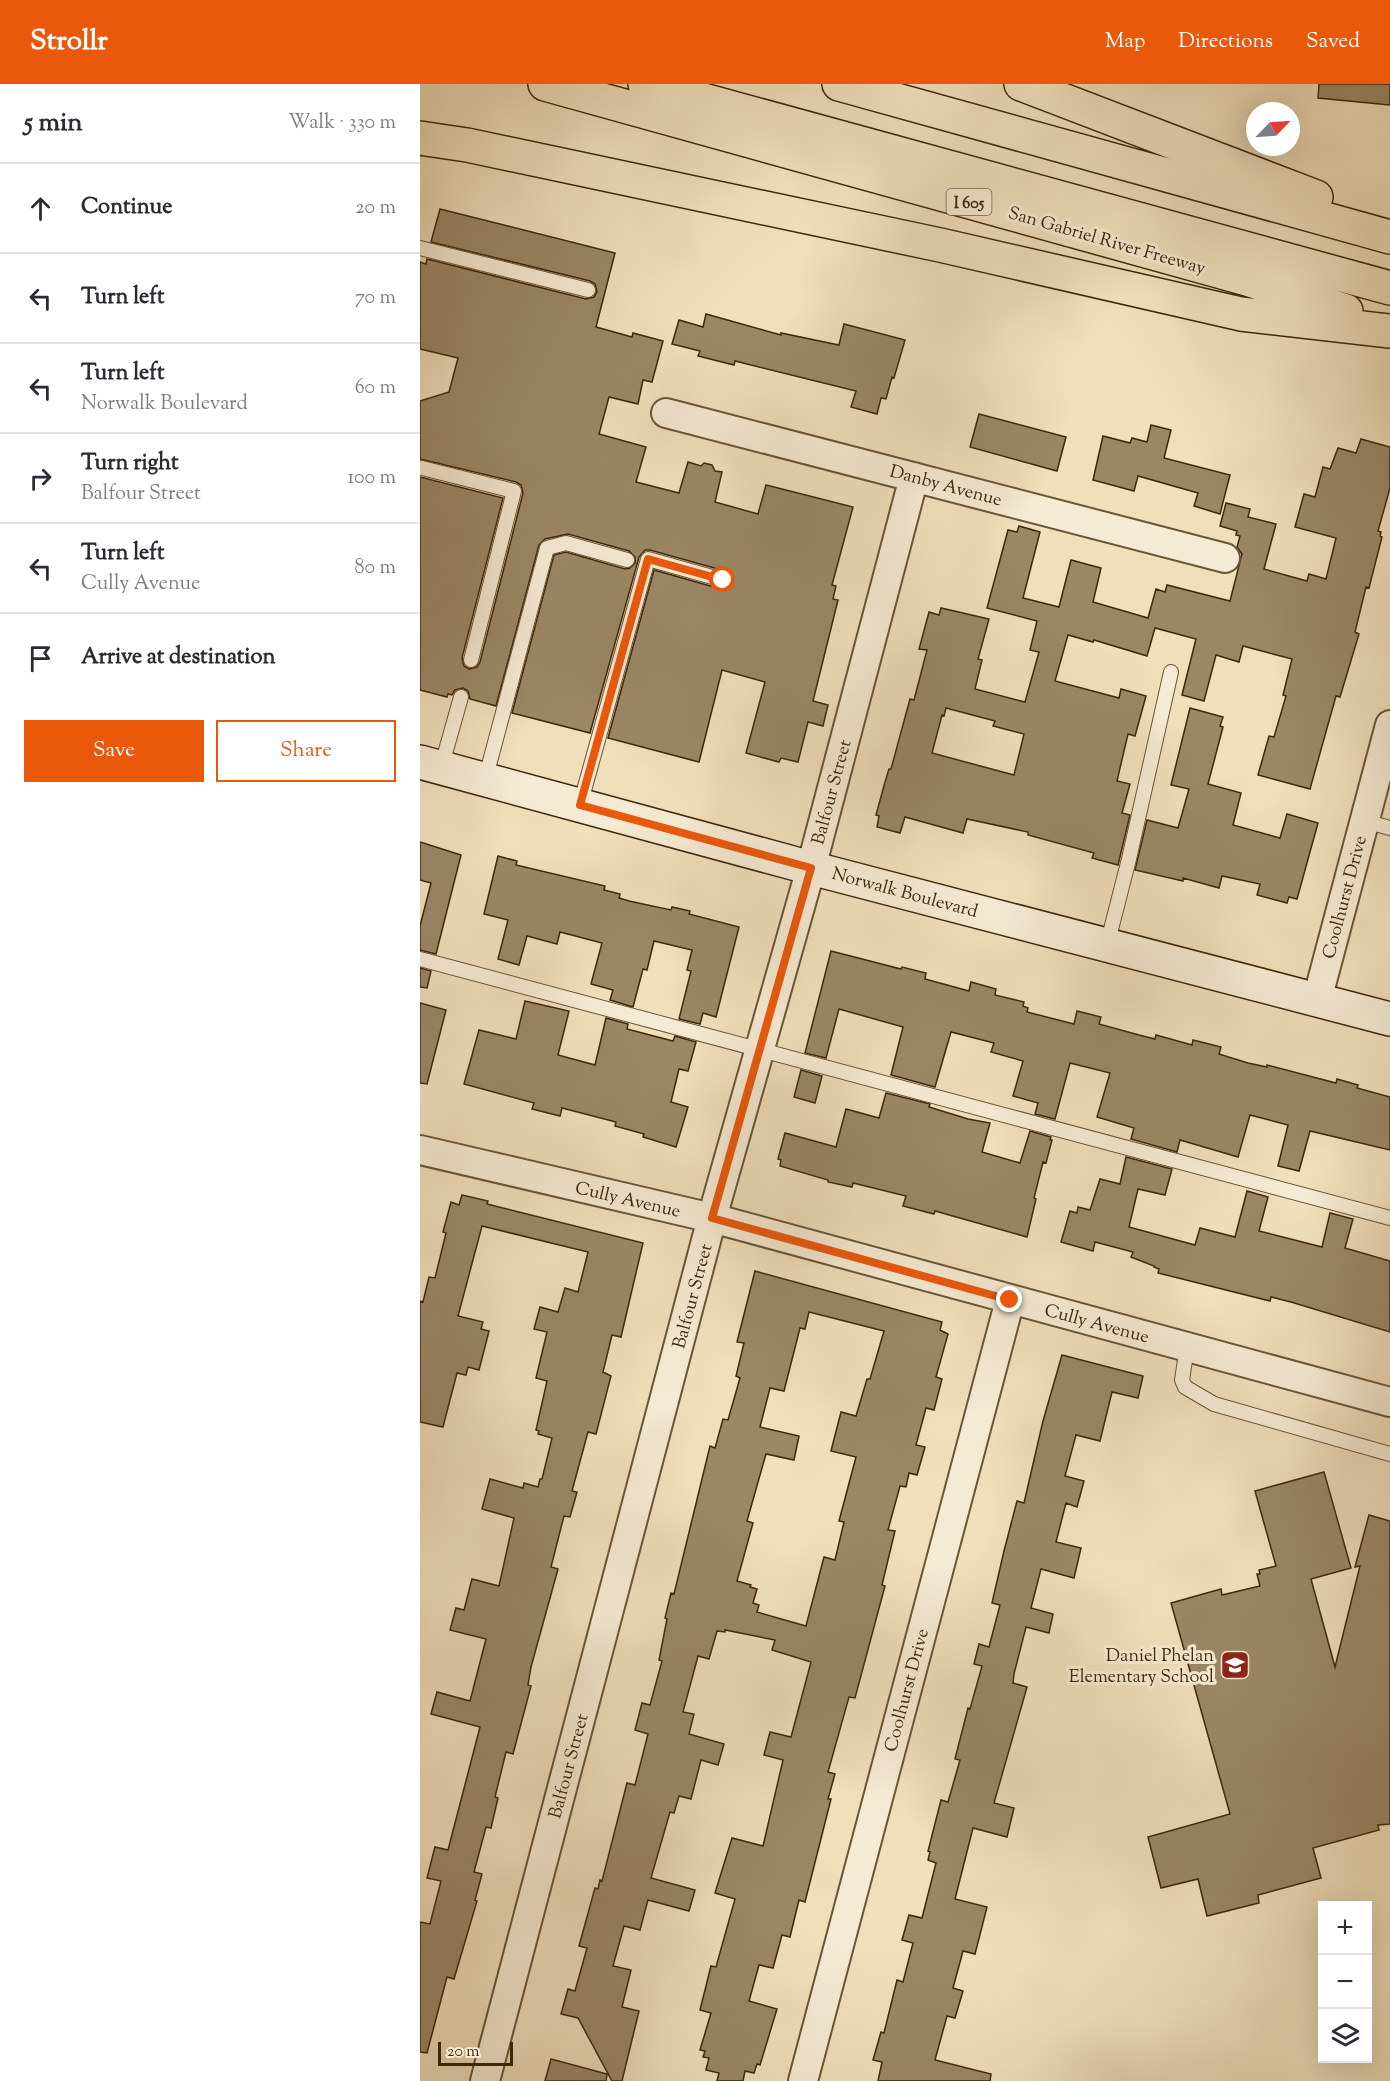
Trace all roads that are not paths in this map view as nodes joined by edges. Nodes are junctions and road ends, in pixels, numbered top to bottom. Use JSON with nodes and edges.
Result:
{"nodes":[{"id":1,"x":545,"y":84,"type":"edge"},
{"id":2,"x":645,"y":84,"type":"edge"},
{"id":3,"x":703,"y":84,"type":"edge"},
{"id":4,"x":839,"y":84,"type":"edge"},
{"id":5,"x":1021,"y":84,"type":"edge"},
{"id":6,"x":420,"y":138,"type":"edge"},
{"id":7,"x":1390,"y":226,"type":"edge"},
{"id":8,"x":1390,"y":237,"type":"edge"},
{"id":9,"x":420,"y":248,"type":"edge"},
{"id":10,"x":1390,"y":273,"type":"edge"},
{"id":11,"x":1390,"y":288,"type":"edge"},
{"id":12,"x":588,"y":290,"type":"dead end"},
{"id":13,"x":1390,"y":326,"type":"edge"},
{"id":14,"x":1390,"y":331,"type":"edge"},
{"id":15,"x":666,"y":413,"type":"dead end"},
{"id":16,"x":422,"y":468,"type":"dead end"},
{"id":17,"x":914,"y":477,"type":"junction"},
{"id":18,"x":1225,"y":558,"type":"dead end"},
{"id":19,"x":627,"y":560,"type":"dead end"},
{"id":20,"x":723,"y":580,"type":"dead end"},
{"id":21,"x":471,"y":660,"type":"dead end"},
{"id":22,"x":1171,"y":672,"type":"dead end"},
{"id":23,"x":461,"y":697,"type":"dead end"},
{"id":24,"x":1390,"y":725,"type":"edge"},
{"id":25,"x":430,"y":765,"type":"edge"},
{"id":26,"x":485,"y":780,"type":"junction"},
{"id":27,"x":580,"y":805,"type":"junction"},
{"id":28,"x":1377,"y":824,"type":"edge"},
{"id":29,"x":811,"y":868,"type":"junction"},
{"id":30,"x":1107,"y":945,"type":"junction"},
{"id":31,"x":420,"y":959,"type":"edge"},
{"id":32,"x":1317,"y":1000,"type":"junction"},
{"id":33,"x":1390,"y":1019,"type":"edge"},
{"id":34,"x":759,"y":1051,"type":"junction"},
{"id":35,"x":420,"y":1150,"type":"edge"},
{"id":36,"x":712,"y":1218,"type":"junction"},
{"id":37,"x":1390,"y":1218,"type":"edge"},
{"id":38,"x":1010,"y":1300,"type":"junction"},
{"id":39,"x":1187,"y":1347,"type":"junction"},
{"id":40,"x":1390,"y":1402,"type":"edge"},
{"id":41,"x":1390,"y":1454,"type":"edge"},
{"id":42,"x":485,"y":2081,"type":"edge"},
{"id":43,"x":803,"y":2081,"type":"edge"}],
"edges":[{"from":1,"to":13,"type":"highway","name":"San Gabriel River Freeway","number":"I 605"},
{"from":2,"to":11,"type":"highway"},
{"from":3,"to":10,"type":"highway"},
{"from":4,"to":8,"type":"highway"},
{"from":5,"to":7,"type":"highway"},
{"from":6,"to":14,"type":"highway"},
{"from":9,"to":12,"type":"lane"},
{"from":15,"to":17,"type":"street","name":"Danby Avenue"},
{"from":16,"to":21,"type":"lane"},
{"from":17,"to":18,"type":"street","name":"Danby Avenue"},
{"from":17,"to":29,"type":"street","name":"Balfour Street"},
{"from":19,"to":26,"type":"lane"},
{"from":20,"to":27,"type":"lane"},
{"from":22,"to":30,"type":"lane"},
{"from":23,"to":25,"type":"lane"},
{"from":24,"to":28,"type":"street","name":"Coolhurst Drive"},
{"from":25,"to":26,"type":"main road","name":"Norwalk Boulevard"},
{"from":26,"to":27,"type":"main road","name":"Norwalk Boulevard"},
{"from":27,"to":29,"type":"main road","name":"Norwalk Boulevard"},
{"from":28,"to":32,"type":"street","name":"Coolhurst Drive"},
{"from":29,"to":30,"type":"main road","name":"Norwalk Boulevard"},
{"from":29,"to":34,"type":"street","name":"Balfour Street"},
{"from":30,"to":32,"type":"main road","name":"Norwalk Boulevard"},
{"from":31,"to":34,"type":"lane"},
{"from":32,"to":33,"type":"main road","name":"Norwalk Boulevard"},
{"from":34,"to":36,"type":"street","name":"Balfour Street"},
{"from":34,"to":37,"type":"lane"},
{"from":35,"to":36,"type":"street","name":"Cully Avenue"},
{"from":36,"to":38,"type":"street","name":"Cully Avenue"},
{"from":36,"to":42,"type":"street","name":"Balfour Street"},
{"from":38,"to":39,"type":"street","name":"Cully Avenue"},
{"from":38,"to":43,"type":"street","name":"Coolhurst Drive"},
{"from":39,"to":40,"type":"street","name":"Cully Avenue"},
{"from":39,"to":41,"type":"lane"}]}
